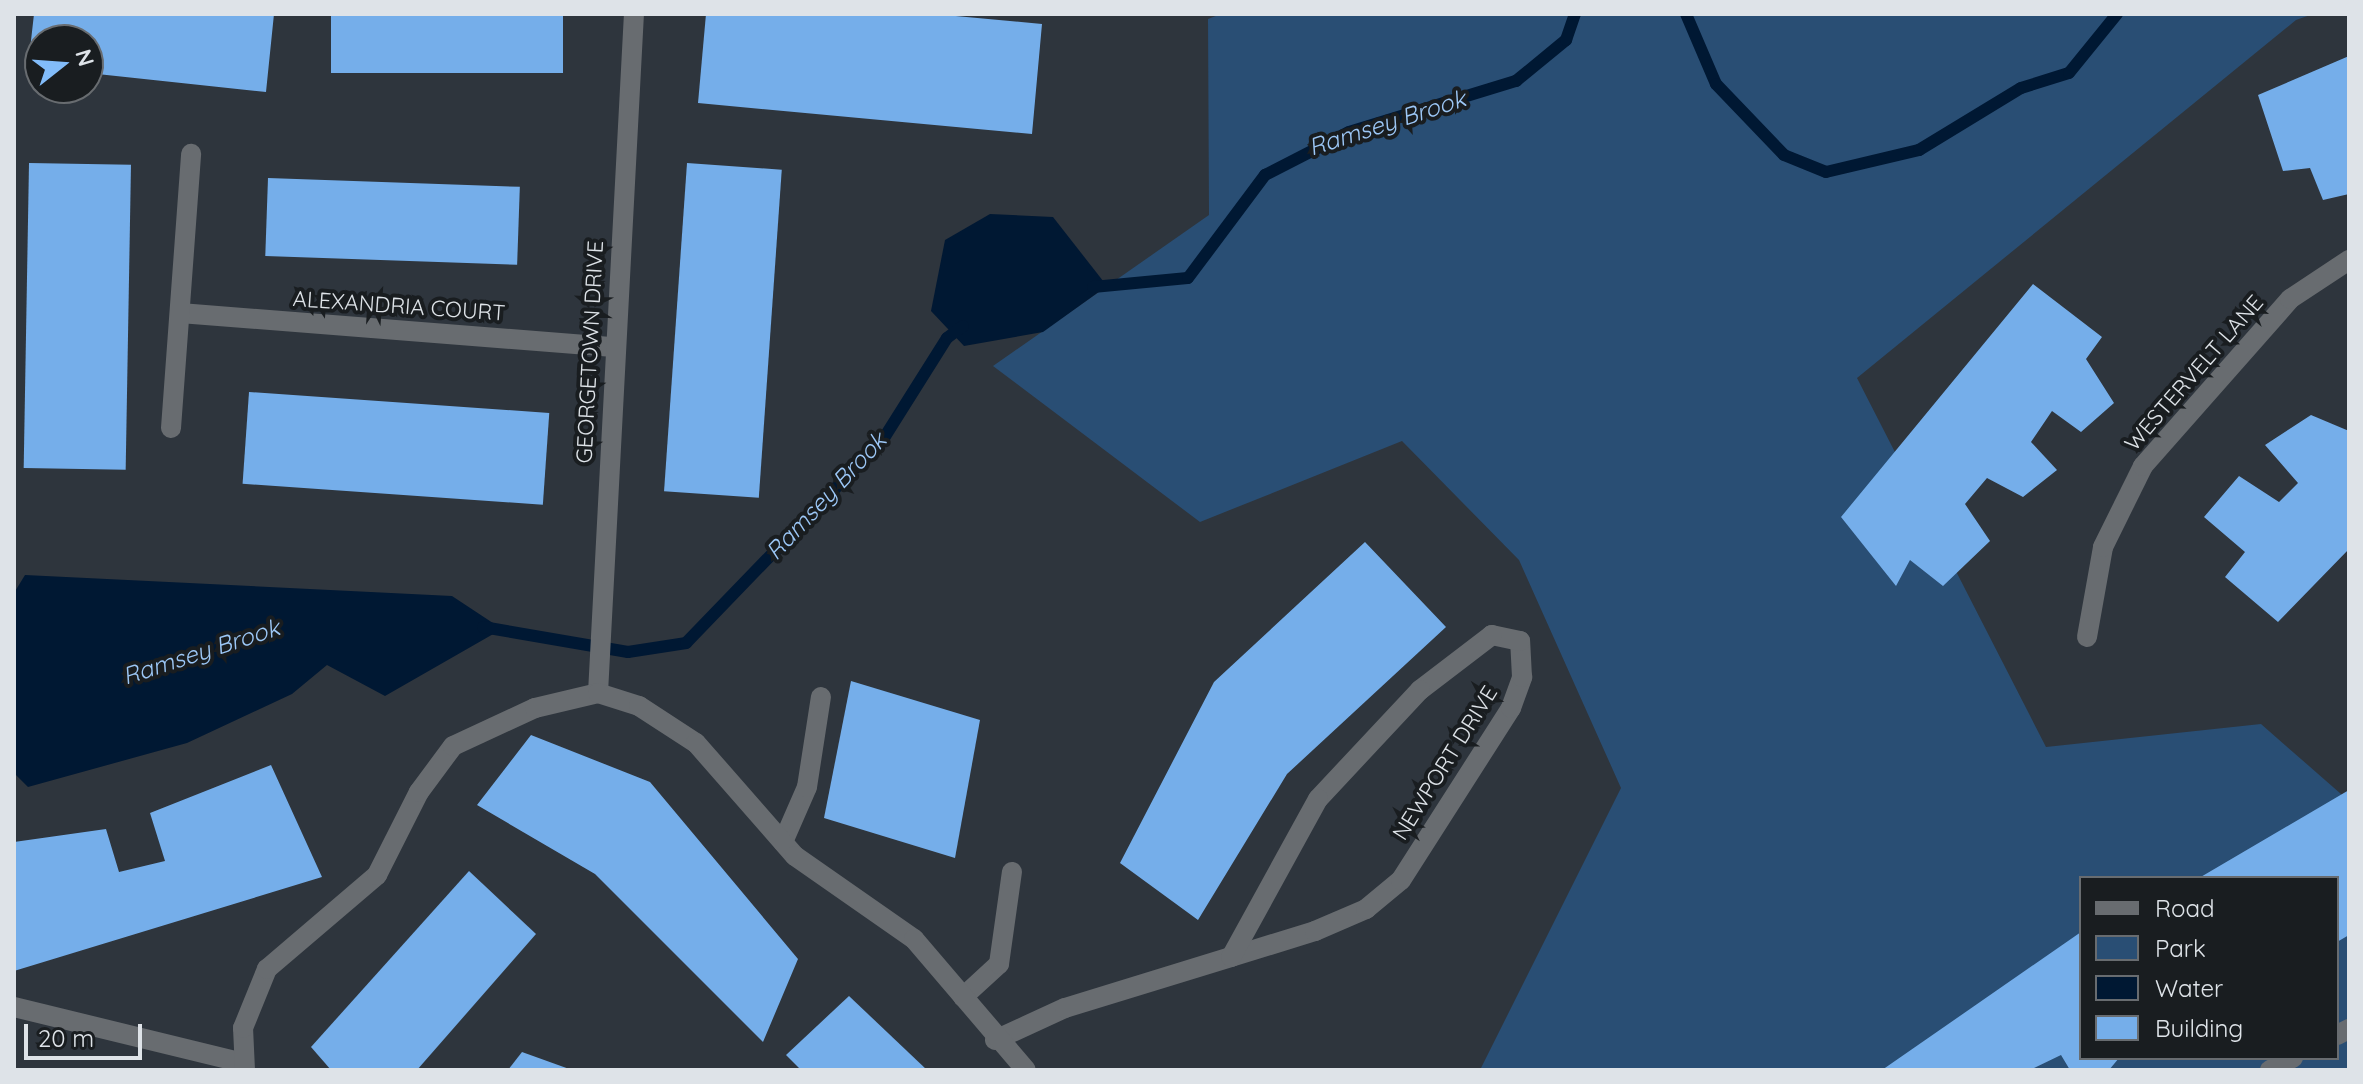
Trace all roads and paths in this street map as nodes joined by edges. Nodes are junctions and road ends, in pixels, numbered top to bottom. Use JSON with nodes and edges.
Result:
{"nodes":[{"id":1,"x":634,"y":14,"type":"edge"},
{"id":2,"x":191,"y":154,"type":"dead end"},
{"id":3,"x":2349,"y":260,"type":"edge"},
{"id":4,"x":180,"y":313,"type":"junction"},
{"id":5,"x":614,"y":347,"type":"junction"},
{"id":6,"x":171,"y":428,"type":"dead end"},
{"id":7,"x":2087,"y":637,"type":"dead end"},
{"id":8,"x":598,"y":693,"type":"junction"},
{"id":9,"x":821,"y":697,"type":"dead end"},
{"id":10,"x":783,"y":842,"type":"junction"},
{"id":11,"x":1012,"y":872,"type":"dead end"},
{"id":12,"x":1231,"y":957,"type":"junction"},
{"id":13,"x":963,"y":997,"type":"junction"},
{"id":14,"x":14,"y":1007,"type":"edge"},
{"id":15,"x":995,"y":1040,"type":"junction"},
{"id":16,"x":2289,"y":1060,"type":"edge"},
{"id":17,"x":244,"y":1066,"type":"edge"},
{"id":18,"x":1026,"y":1070,"type":"edge"},
{"id":19,"x":2270,"y":1070,"type":"edge"}],
"edges":[{"from":1,"to":5,"type":"street","name":"GEORGETOWN DRIVE"},
{"from":2,"to":4,"type":"street"},
{"from":3,"to":7,"type":"street","name":"WESTERVELT LANE"},
{"from":4,"to":5,"type":"street","name":"ALEXANDRIA COURT"},
{"from":4,"to":6,"type":"street"},
{"from":5,"to":8,"type":"street","name":"GEORGETOWN DRIVE"},
{"from":8,"to":10,"type":"street"},
{"from":8,"to":17,"type":"street"},
{"from":9,"to":10,"type":"street"},
{"from":10,"to":13,"type":"street"},
{"from":11,"to":13,"type":"street"},
{"from":12,"to":12,"type":"street","name":"NEWPORT DRIVE"},
{"from":12,"to":15,"type":"street","name":"NEWPORT DRIVE"},
{"from":13,"to":15,"type":"street"},
{"from":14,"to":17,"type":"street"},
{"from":15,"to":18,"type":"street"},
{"from":16,"to":19,"type":"street"}]}
